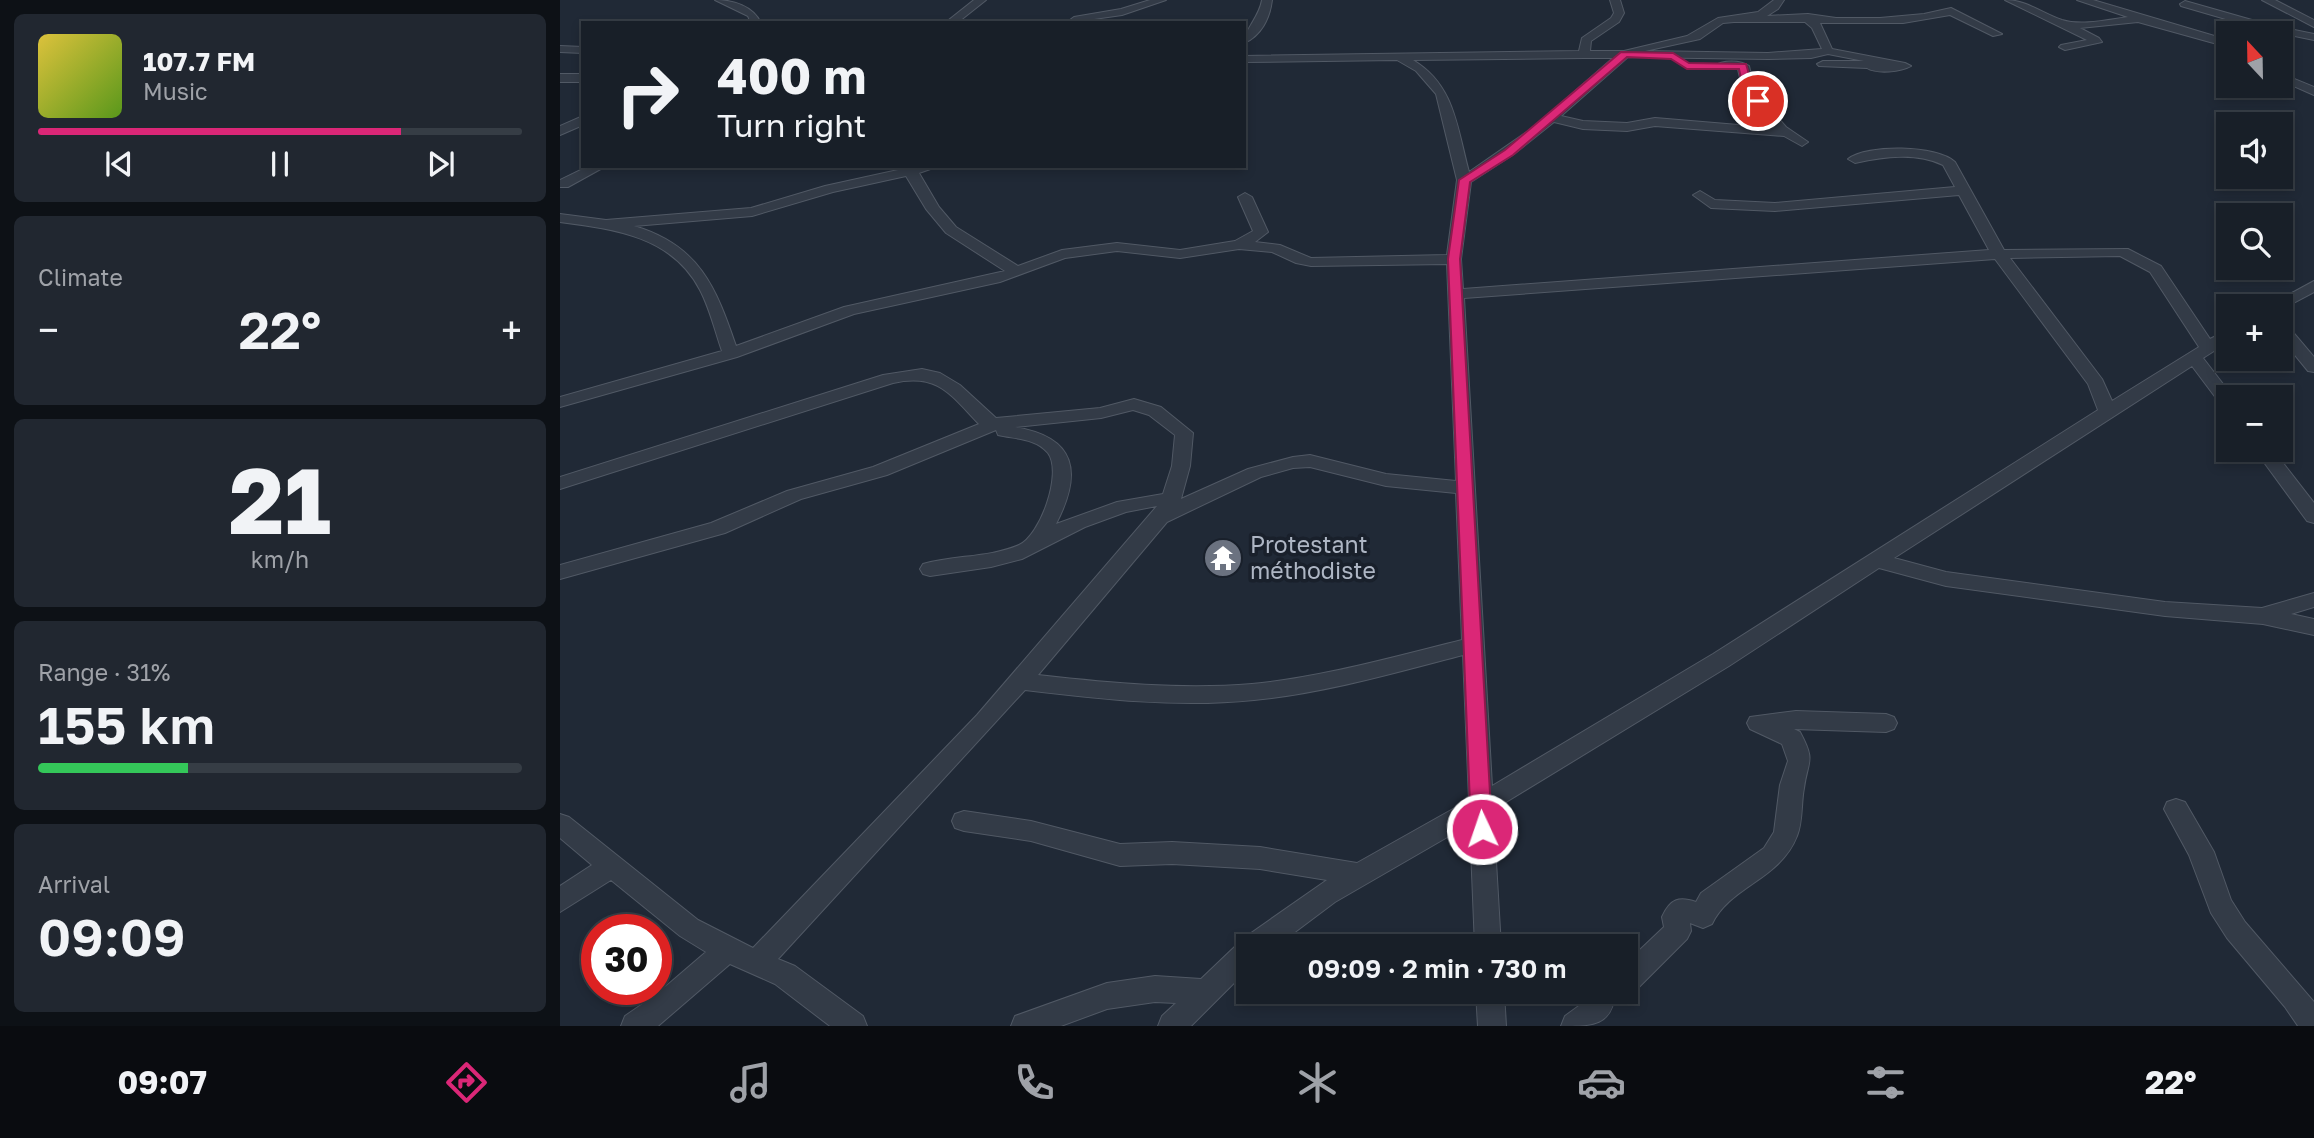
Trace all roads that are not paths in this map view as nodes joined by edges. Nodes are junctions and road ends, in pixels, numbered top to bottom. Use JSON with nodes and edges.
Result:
{"nodes":[{"id":1,"x":720,"y":0,"type":"edge"},
{"id":2,"x":981,"y":0,"type":"edge"},
{"id":3,"x":1161,"y":0,"type":"edge"},
{"id":4,"x":1267,"y":0,"type":"edge"},
{"id":5,"x":1615,"y":0,"type":"edge"},
{"id":6,"x":1780,"y":0,"type":"edge"},
{"id":7,"x":2010,"y":0,"type":"edge"},
{"id":8,"x":2082,"y":0,"type":"edge"},
{"id":9,"x":2267,"y":0,"type":"edge"},
{"id":10,"x":1807,"y":4,"type":"dead end"},
{"id":11,"x":2185,"y":4,"type":"dead end"},
{"id":12,"x":1808,"y":18,"type":"junction"},
{"id":13,"x":1737,"y":19,"type":"junction"},
{"id":14,"x":755,"y":21,"type":"edge"},
{"id":15,"x":953,"y":21,"type":"edge"},
{"id":16,"x":1074,"y":21,"type":"edge"},
{"id":17,"x":2152,"y":21,"type":"junction"},
{"id":18,"x":2237,"y":21,"type":"edge"},
{"id":19,"x":2062,"y":24,"type":"junction"},
{"id":20,"x":2314,"y":24,"type":"edge"},
{"id":21,"x":1997,"y":34,"type":"dead end"},
{"id":22,"x":2293,"y":34,"type":"edge"},
{"id":23,"x":2314,"y":37,"type":"edge"},
{"id":24,"x":1246,"y":38,"type":"edge"},
{"id":25,"x":2216,"y":42,"type":"edge"},
{"id":26,"x":2065,"y":47,"type":"dead end"},
{"id":27,"x":560,"y":49,"type":"edge"},
{"id":28,"x":581,"y":50,"type":"edge"},
{"id":29,"x":1828,"y":51,"type":"junction"},
{"id":30,"x":1625,"y":54,"type":"junction"},
{"id":31,"x":1584,"y":55,"type":"junction"},
{"id":32,"x":1398,"y":56,"type":"junction"},
{"id":33,"x":1673,"y":56,"type":"junction"},
{"id":34,"x":1246,"y":59,"type":"edge"},
{"id":35,"x":1823,"y":64,"type":"dead end"},
{"id":36,"x":560,"y":78,"type":"edge"},
{"id":37,"x":581,"y":78,"type":"edge"},
{"id":38,"x":2293,"y":82,"type":"edge"},
{"id":39,"x":2314,"y":91,"type":"edge"},
{"id":40,"x":1551,"y":118,"type":"junction"},
{"id":41,"x":581,"y":121,"type":"edge"},
{"id":42,"x":560,"y":131,"type":"edge"},
{"id":43,"x":1788,"y":132,"type":"junction"},
{"id":44,"x":1802,"y":142,"type":"dead end"},
{"id":45,"x":1855,"y":159,"type":"dead end"},
{"id":46,"x":596,"y":168,"type":"edge"},
{"id":47,"x":925,"y":168,"type":"edge"},
{"id":48,"x":912,"y":171,"type":"junction"},
{"id":49,"x":1464,"y":180,"type":"junction"},
{"id":50,"x":564,"y":184,"type":"dead end"},
{"id":51,"x":1965,"y":190,"type":"junction"},
{"id":52,"x":1700,"y":195,"type":"dead end"},
{"id":53,"x":1245,"y":197,"type":"dead end"},
{"id":54,"x":560,"y":218,"type":"edge"},
{"id":55,"x":681,"y":219,"type":"junction"},
{"id":56,"x":608,"y":225,"type":"junction"},
{"id":57,"x":1261,"y":232,"type":"junction"},
{"id":58,"x":651,"y":235,"type":"junction"},
{"id":59,"x":1240,"y":245,"type":"junction"},
{"id":60,"x":1275,"y":248,"type":"junction"},
{"id":61,"x":1999,"y":254,"type":"junction"},
{"id":62,"x":1454,"y":259,"type":"junction"},
{"id":63,"x":1017,"y":272,"type":"junction"},
{"id":64,"x":2311,"y":290,"type":"edge"},
{"id":65,"x":1456,"y":294,"type":"junction"},
{"id":66,"x":2293,"y":298,"type":"edge"},
{"id":67,"x":2216,"y":342,"type":"edge"},
{"id":68,"x":2293,"y":342,"type":"edge"},
{"id":69,"x":2200,"y":351,"type":"junction"},
{"id":70,"x":731,"y":354,"type":"junction"},
{"id":71,"x":2314,"y":367,"type":"edge"},
{"id":72,"x":2219,"y":385,"type":"edge"},
{"id":73,"x":560,"y":402,"type":"edge"},
{"id":74,"x":2108,"y":413,"type":"junction"},
{"id":75,"x":988,"y":427,"type":"junction"},
{"id":76,"x":2273,"y":462,"type":"edge"},
{"id":77,"x":560,"y":483,"type":"edge"},
{"id":78,"x":1465,"y":488,"type":"junction"},
{"id":79,"x":1172,"y":499,"type":"junction"},
{"id":80,"x":2314,"y":517,"type":"edge"},
{"id":81,"x":1160,"y":518,"type":"junction"},
{"id":82,"x":1037,"y":540,"type":"junction"},
{"id":83,"x":1875,"y":560,"type":"junction"},
{"id":84,"x":930,"y":569,"type":"dead end"},
{"id":85,"x":560,"y":572,"type":"edge"},
{"id":86,"x":2314,"y":600,"type":"edge"},
{"id":87,"x":2263,"y":616,"type":"junction"},
{"id":88,"x":2314,"y":627,"type":"edge"},
{"id":89,"x":1472,"y":645,"type":"junction"},
{"id":90,"x":1018,"y":681,"type":"junction"},
{"id":91,"x":1886,"y":723,"type":"dead end"},
{"id":92,"x":1480,"y":806,"type":"junction"},
{"id":93,"x":2176,"y":809,"type":"dead end"},
{"id":94,"x":964,"y":821,"type":"dead end"},
{"id":95,"x":560,"y":824,"type":"edge"},
{"id":96,"x":612,"y":866,"type":"junction"},
{"id":97,"x":1359,"y":876,"type":"junction"},
{"id":98,"x":560,"y":900,"type":"edge"},
{"id":99,"x":1271,"y":934,"type":"edge"},
{"id":100,"x":1487,"y":934,"type":"edge"},
{"id":101,"x":727,"y":950,"type":"junction"},
{"id":102,"x":1236,"y":962,"type":"edge"},
{"id":103,"x":757,"y":963,"type":"junction"},
{"id":104,"x":1638,"y":969,"type":"edge"},
{"id":105,"x":1204,"y":992,"type":"junction"},
{"id":106,"x":1491,"y":1004,"type":"edge"},
{"id":107,"x":1600,"y":1004,"type":"edge"},
{"id":108,"x":635,"y":1026,"type":"edge"},
{"id":109,"x":853,"y":1026,"type":"edge"},
{"id":110,"x":1025,"y":1026,"type":"edge"},
{"id":111,"x":1172,"y":1026,"type":"edge"},
{"id":112,"x":1492,"y":1026,"type":"edge"},
{"id":113,"x":1575,"y":1026,"type":"edge"},
{"id":114,"x":2314,"y":1026,"type":"edge"}],
"edges":[{"from":1,"to":14,"type":"street"},
{"from":2,"to":15,"type":"street"},
{"from":3,"to":16,"type":"street"},
{"from":4,"to":24,"type":"street"},
{"from":5,"to":31,"type":"street"},
{"from":6,"to":13,"type":"street"},
{"from":7,"to":19,"type":"street"},
{"from":8,"to":17,"type":"street"},
{"from":9,"to":20,"type":"street"},
{"from":10,"to":12,"type":"street"},
{"from":11,"to":18,"type":"street"},
{"from":12,"to":13,"type":"street"},
{"from":12,"to":21,"type":"street"},
{"from":12,"to":29,"type":"street"},
{"from":13,"to":30,"type":"street"},
{"from":17,"to":19,"type":"street"},
{"from":17,"to":25,"type":"street"},
{"from":19,"to":26,"type":"street"},
{"from":22,"to":23,"type":"street"},
{"from":27,"to":28,"type":"street"},
{"from":29,"to":33,"type":"street"},
{"from":29,"to":35,"type":"street"},
{"from":30,"to":31,"type":"street"},
{"from":30,"to":33,"type":"street"},
{"from":30,"to":40,"type":"street"},
{"from":31,"to":32,"type":"street"},
{"from":32,"to":34,"type":"street"},
{"from":32,"to":49,"type":"street"},
{"from":33,"to":43,"type":"street"},
{"from":36,"to":37,"type":"street"},
{"from":38,"to":39,"type":"street"},
{"from":40,"to":43,"type":"street"},
{"from":40,"to":49,"type":"street"},
{"from":41,"to":42,"type":"street"},
{"from":43,"to":44,"type":"street"},
{"from":45,"to":51,"type":"street"},
{"from":46,"to":50,"type":"street"},
{"from":47,"to":48,"type":"street"},
{"from":48,"to":55,"type":"street"},
{"from":48,"to":63,"type":"street"},
{"from":49,"to":62,"type":"street"},
{"from":51,"to":52,"type":"street"},
{"from":51,"to":61,"type":"street"},
{"from":53,"to":57,"type":"street"},
{"from":54,"to":56,"type":"street"},
{"from":55,"to":56,"type":"street"},
{"from":55,"to":58,"type":"street"},
{"from":56,"to":58,"type":"street"},
{"from":57,"to":59,"type":"street"},
{"from":57,"to":60,"type":"street"},
{"from":58,"to":70,"type":"street"},
{"from":59,"to":60,"type":"street"},
{"from":59,"to":63,"type":"street"},
{"from":60,"to":62,"type":"street"},
{"from":61,"to":65,"type":"street"},
{"from":61,"to":69,"type":"street"},
{"from":61,"to":74,"type":"street"},
{"from":62,"to":65,"type":"street"},
{"from":63,"to":70,"type":"street"},
{"from":64,"to":66,"type":"street"},
{"from":65,"to":78,"type":"street"},
{"from":67,"to":69,"type":"street"},
{"from":68,"to":71,"type":"street"},
{"from":69,"to":72,"type":"street"},
{"from":69,"to":74,"type":"street"},
{"from":70,"to":73,"type":"street"},
{"from":74,"to":83,"type":"street"},
{"from":75,"to":77,"type":"street"},
{"from":75,"to":79,"type":"street"},
{"from":75,"to":82,"type":"street"},
{"from":75,"to":85,"type":"street"},
{"from":76,"to":80,"type":"street"},
{"from":78,"to":81,"type":"street"},
{"from":78,"to":89,"type":"street"},
{"from":79,"to":81,"type":"street"},
{"from":79,"to":82,"type":"street"},
{"from":81,"to":90,"type":"street"},
{"from":82,"to":84,"type":"street"},
{"from":83,"to":87,"type":"street"},
{"from":83,"to":92,"type":"street"},
{"from":86,"to":87,"type":"street"},
{"from":87,"to":88,"type":"street"},
{"from":89,"to":90,"type":"street"},
{"from":89,"to":92,"type":"street"},
{"from":90,"to":103,"type":"street"},
{"from":91,"to":104,"type":"street"},
{"from":92,"to":97,"type":"street"},
{"from":92,"to":100,"type":"street"},
{"from":93,"to":114,"type":"street"},
{"from":94,"to":97,"type":"street"},
{"from":95,"to":96,"type":"street"},
{"from":96,"to":98,"type":"street"},
{"from":96,"to":101,"type":"street"},
{"from":97,"to":99,"type":"street"},
{"from":101,"to":103,"type":"street"},
{"from":101,"to":108,"type":"street"},
{"from":102,"to":105,"type":"street"},
{"from":103,"to":109,"type":"street"},
{"from":105,"to":110,"type":"street"},
{"from":105,"to":111,"type":"street"},
{"from":106,"to":112,"type":"street"},
{"from":107,"to":113,"type":"street"}]}
